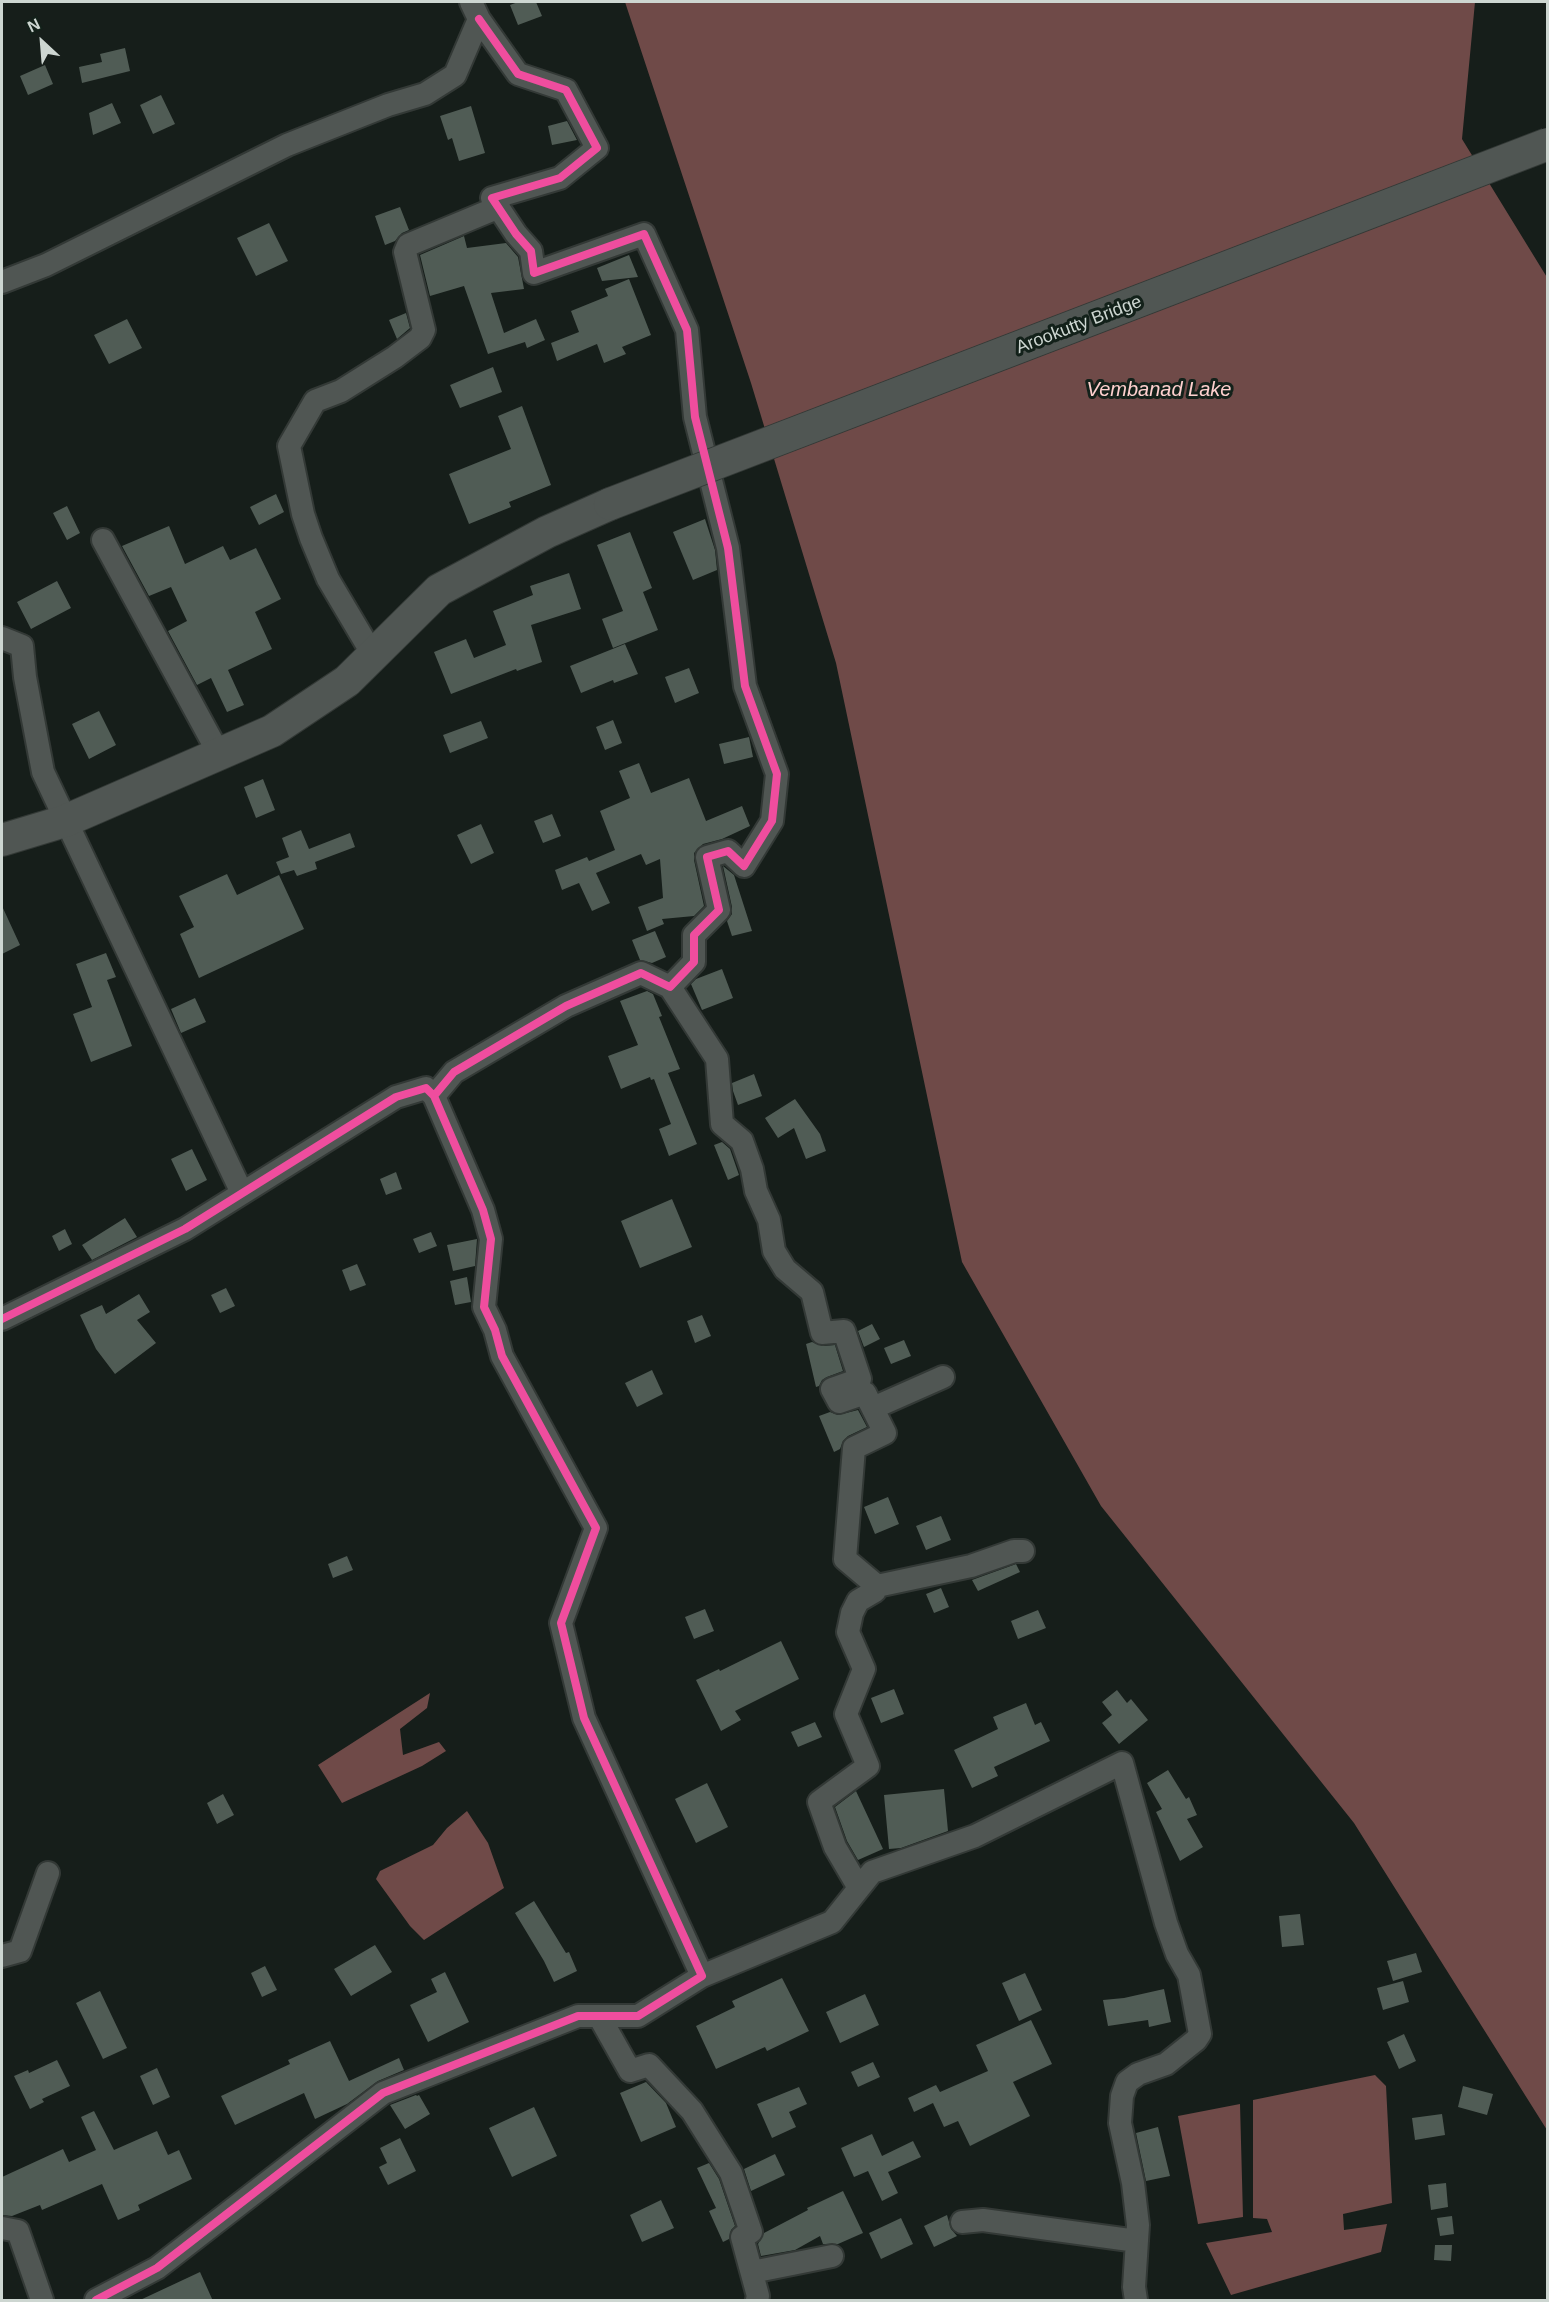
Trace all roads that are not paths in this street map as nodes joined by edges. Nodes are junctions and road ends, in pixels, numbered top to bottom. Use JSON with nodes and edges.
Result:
{"nodes":[{"id":1,"x":475,"y":10,"type":"edge"},
{"id":2,"x":1548,"y":144,"type":"edge"},
{"id":3,"x":499,"y":207,"type":"junction"},
{"id":4,"x":2,"y":282,"type":"edge"},
{"id":5,"x":103,"y":540,"type":"dead end"},
{"id":6,"x":2,"y":638,"type":"edge"},
{"id":7,"x":373,"y":655,"type":"junction"},
{"id":8,"x":219,"y":754,"type":"junction"},
{"id":9,"x":65,"y":821,"type":"junction"},
{"id":10,"x":2,"y":840,"type":"edge"},
{"id":11,"x":670,"y":987,"type":"junction"},
{"id":12,"x":434,"y":1096,"type":"junction"},
{"id":13,"x":242,"y":1194,"type":"junction"},
{"id":14,"x":2,"y":1319,"type":"edge"},
{"id":15,"x":943,"y":1377,"type":"dead end"},
{"id":16,"x":873,"y":1408,"type":"junction"},
{"id":17,"x":1023,"y":1551,"type":"dead end"},
{"id":18,"x":877,"y":1586,"type":"junction"},
{"id":19,"x":48,"y":1873,"type":"dead end"},
{"id":20,"x":859,"y":1888,"type":"junction"},
{"id":21,"x":2,"y":1956,"type":"edge"},
{"id":22,"x":702,"y":1976,"type":"junction"},
{"id":23,"x":599,"y":2016,"type":"junction"},
{"id":24,"x":962,"y":2222,"type":"dead end"},
{"id":25,"x":2,"y":2228,"type":"edge"},
{"id":26,"x":1137,"y":2241,"type":"junction"},
{"id":27,"x":832,"y":2256,"type":"dead end"},
{"id":28,"x":752,"y":2272,"type":"junction"},
{"id":29,"x":42,"y":2301,"type":"edge"},
{"id":30,"x":96,"y":2301,"type":"edge"},
{"id":31,"x":757,"y":2301,"type":"edge"},
{"id":32,"x":1136,"y":2301,"type":"edge"}],
"edges":[{"from":1,"to":3,"type":"street"},
{"from":1,"to":4,"type":"street"},
{"from":2,"to":7,"type":"main road","name":"Arookutty Bridge","bridge":true},
{"from":3,"to":7,"type":"street"},
{"from":3,"to":11,"type":"street"},
{"from":5,"to":8,"type":"street"},
{"from":6,"to":9,"type":"street"},
{"from":7,"to":8,"type":"main road","name":"Arookutty Bridge"},
{"from":8,"to":9,"type":"main road","name":"Arookutty Bridge"},
{"from":9,"to":10,"type":"main road","name":"Arookutty Bridge"},
{"from":9,"to":13,"type":"street"},
{"from":11,"to":12,"type":"street"},
{"from":11,"to":16,"type":"street"},
{"from":12,"to":13,"type":"street"},
{"from":12,"to":22,"type":"street"},
{"from":13,"to":14,"type":"street"},
{"from":15,"to":16,"type":"street"},
{"from":16,"to":18,"type":"street"},
{"from":17,"to":18,"type":"street"},
{"from":18,"to":20,"type":"street"},
{"from":19,"to":21,"type":"street"},
{"from":20,"to":22,"type":"street"},
{"from":20,"to":26,"type":"street"},
{"from":22,"to":23,"type":"street"},
{"from":23,"to":28,"type":"street"},
{"from":23,"to":30,"type":"street"},
{"from":24,"to":26,"type":"street"},
{"from":25,"to":29,"type":"street"},
{"from":26,"to":32,"type":"street"},
{"from":27,"to":28,"type":"street"},
{"from":28,"to":31,"type":"street"}]}
